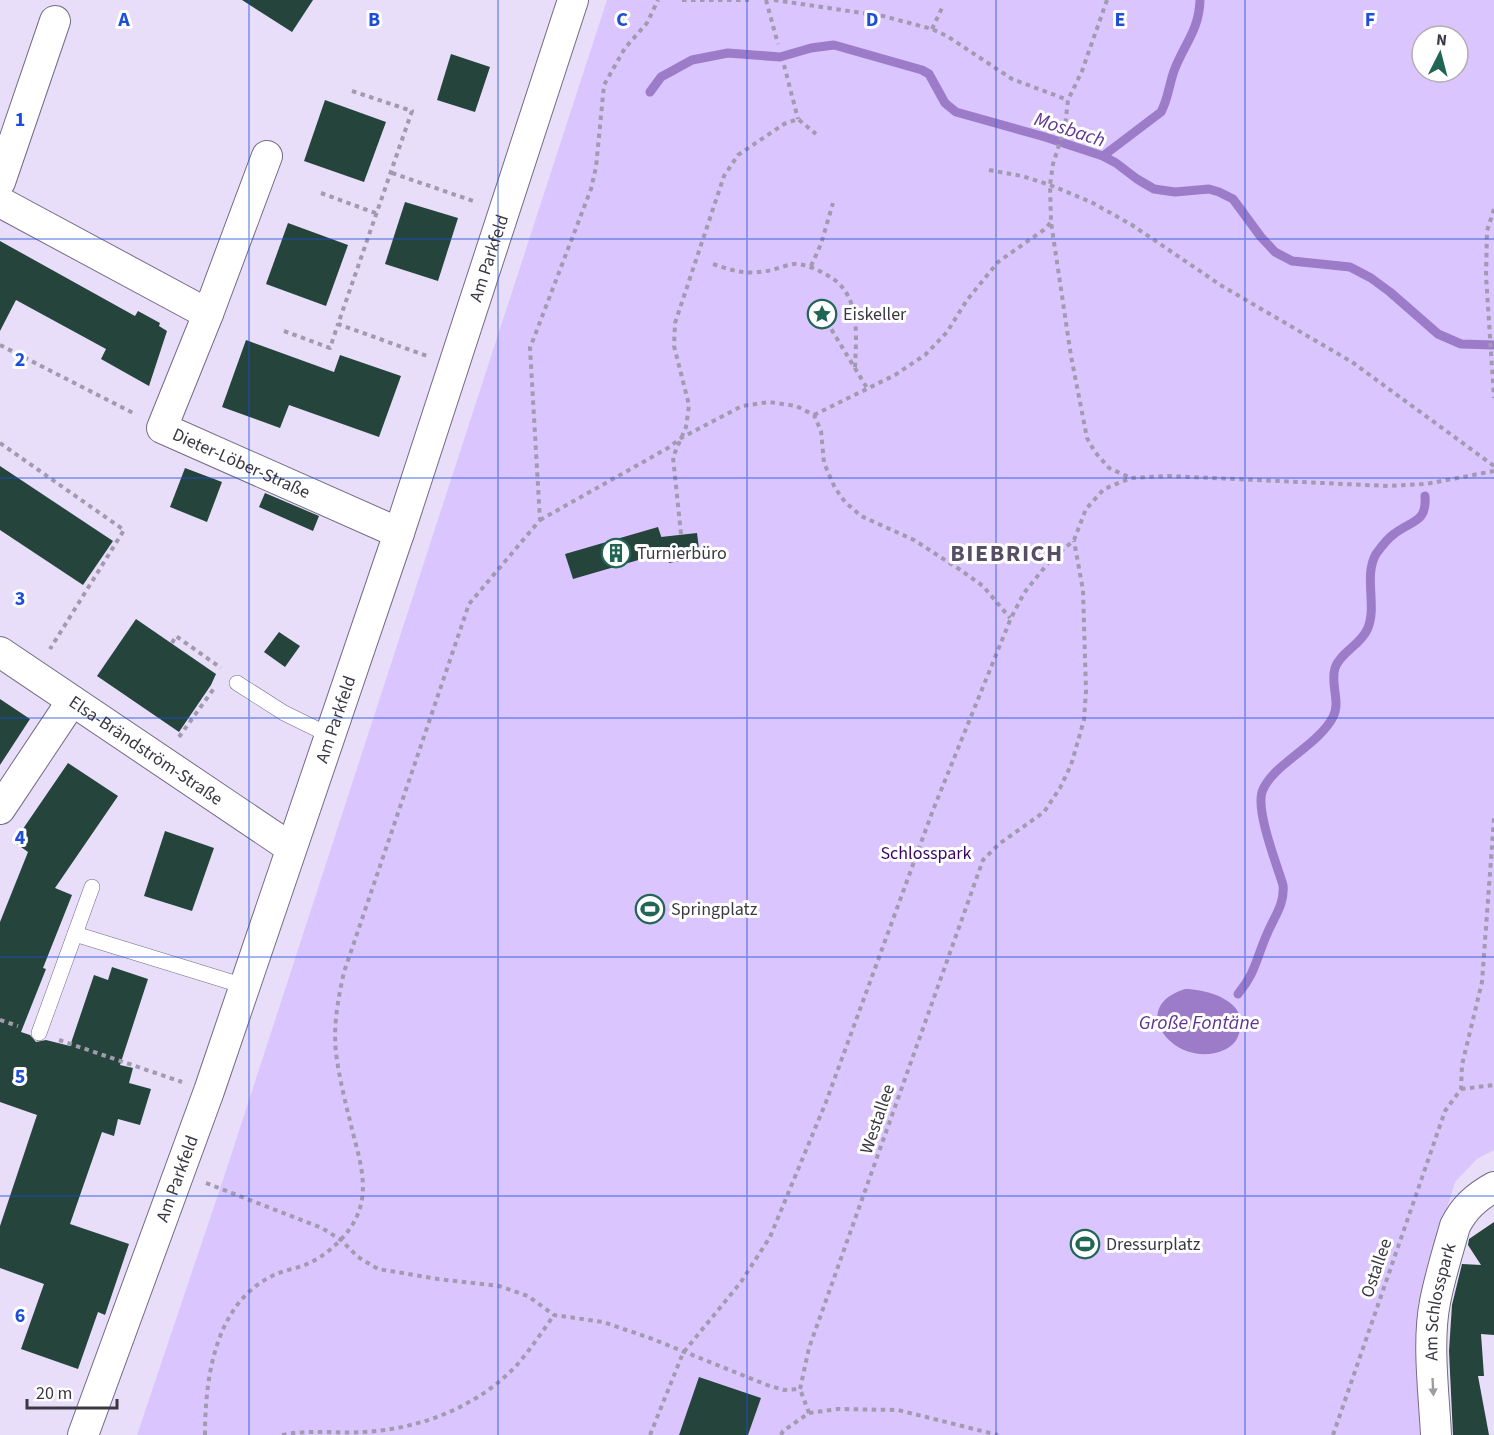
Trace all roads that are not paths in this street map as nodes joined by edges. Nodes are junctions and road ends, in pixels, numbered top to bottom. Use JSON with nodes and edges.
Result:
{"nodes":[{"id":1,"x":573,"y":0,"type":"edge"},
{"id":2,"x":55,"y":21,"type":"dead end"},
{"id":3,"x":267,"y":156,"type":"dead end"},
{"id":4,"x":0,"y":182,"type":"edge"},
{"id":5,"x":0,"y":202,"type":"edge"},
{"id":6,"x":208,"y":314,"type":"junction"},
{"id":7,"x":399,"y":532,"type":"junction"},
{"id":8,"x":0,"y":652,"type":"edge"},
{"id":9,"x":232,"y":677,"type":"road end"},
{"id":10,"x":72,"y":701,"type":"junction"},
{"id":11,"x":329,"y":735,"type":"junction"},
{"id":12,"x":0,"y":809,"type":"edge"},
{"id":13,"x":291,"y":848,"type":"junction"},
{"id":14,"x":93,"y":887,"type":"dead end"},
{"id":15,"x":75,"y":934,"type":"junction"},
{"id":16,"x":244,"y":986,"type":"junction"},
{"id":17,"x":39,"y":1033,"type":"road end"},
{"id":18,"x":1494,"y":1187,"type":"edge"},
{"id":19,"x":83,"y":1435,"type":"edge"},
{"id":20,"x":1436,"y":1435,"type":"edge"}],
"edges":[{"from":1,"to":7,"type":"street","name":"Am Parkfeld"},
{"from":2,"to":4,"type":"street"},
{"from":3,"to":6,"type":"street","name":"Dieter-Löber-Straße"},
{"from":5,"to":6,"type":"street"},
{"from":6,"to":7,"type":"street","name":"Dieter-Löber-Straße"},
{"from":7,"to":11,"type":"street","name":"Am Parkfeld"},
{"from":8,"to":10,"type":"street","name":"Elsa-Brändström-Straße"},
{"from":9,"to":11,"type":"lane"},
{"from":10,"to":12,"type":"street"},
{"from":10,"to":13,"type":"street","name":"Elsa-Brändström-Straße"},
{"from":11,"to":13,"type":"street","name":"Am Parkfeld"},
{"from":13,"to":16,"type":"street","name":"Am Parkfeld"},
{"from":14,"to":15,"type":"lane"},
{"from":15,"to":16,"type":"lane"},
{"from":15,"to":17,"type":"lane"},
{"from":16,"to":19,"type":"street","name":"Am Parkfeld"},
{"from":18,"to":20,"type":"street","name":"Am Schlosspark","one_way":true}]}
